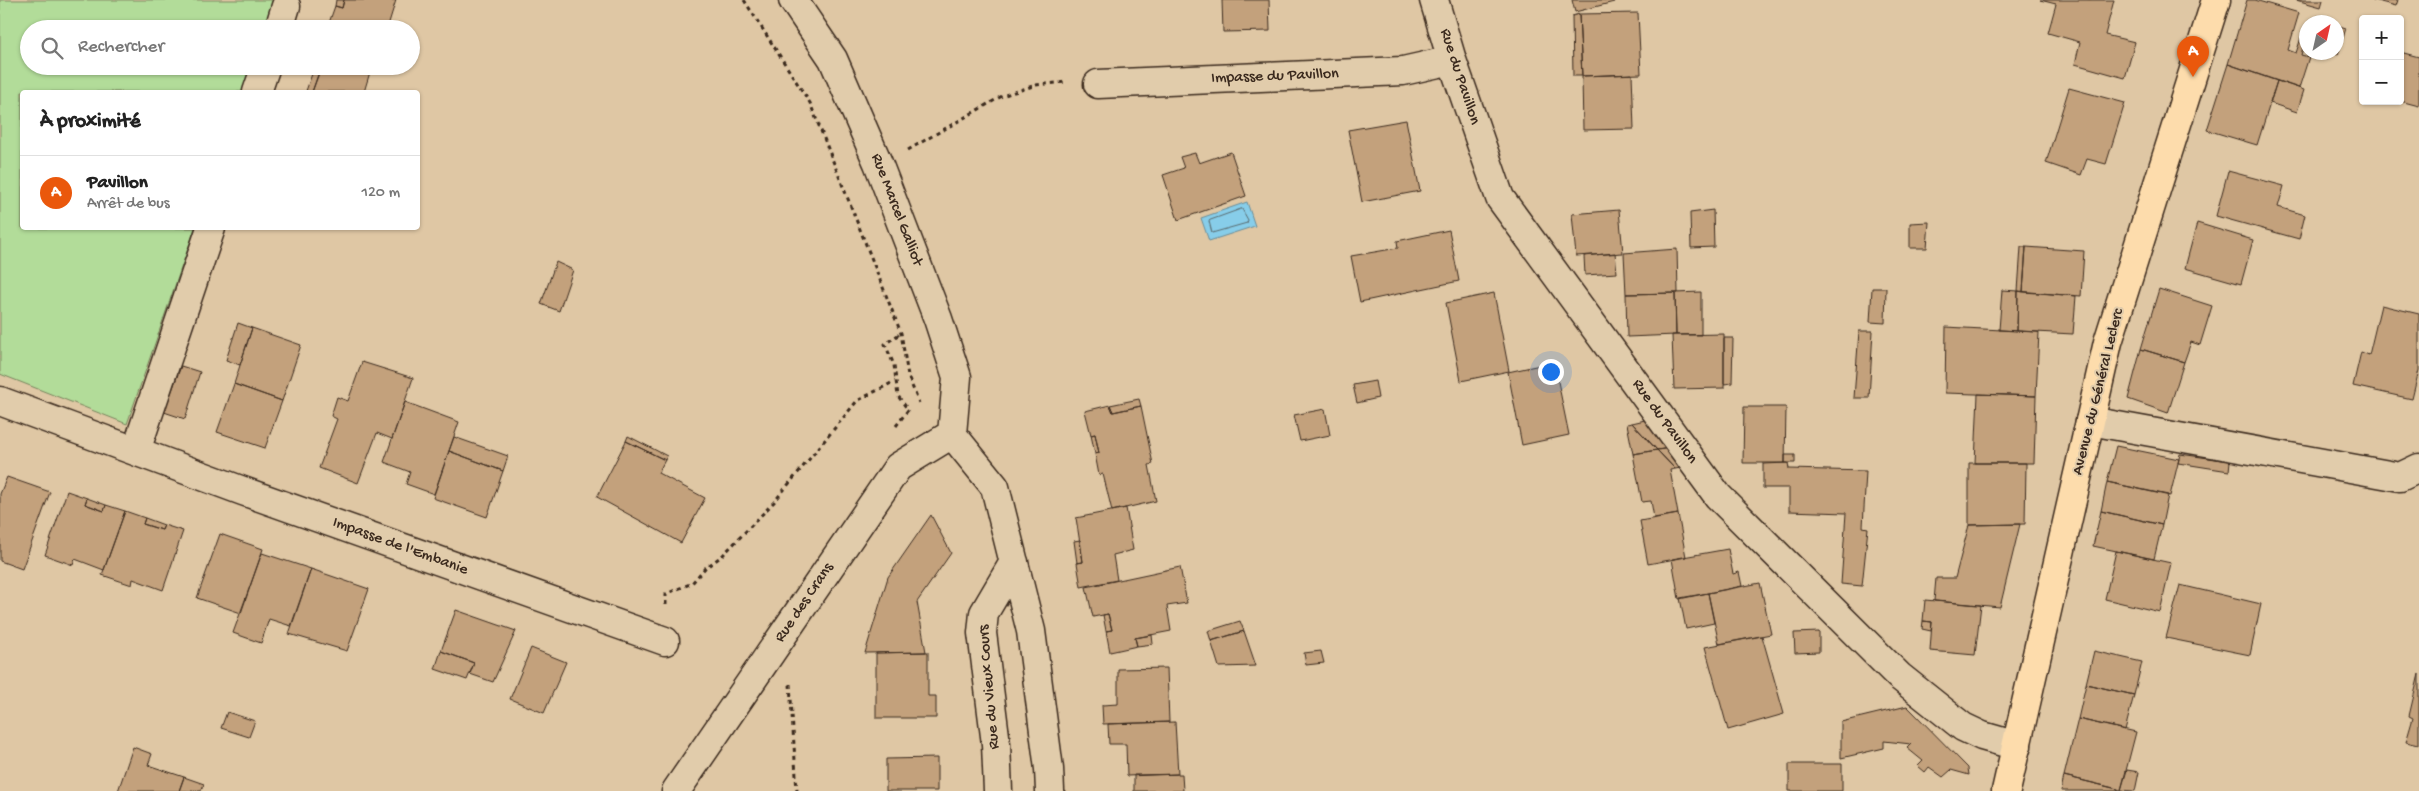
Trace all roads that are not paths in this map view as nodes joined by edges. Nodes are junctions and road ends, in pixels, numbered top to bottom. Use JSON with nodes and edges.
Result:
{"nodes":[{"id":1,"x":793,"y":0,"type":"edge"},
{"id":2,"x":1434,"y":0,"type":"edge"},
{"id":3,"x":2216,"y":0,"type":"edge"},
{"id":4,"x":1452,"y":60,"type":"junction"},
{"id":5,"x":263,"y":75,"type":"edge"},
{"id":6,"x":1098,"y":84,"type":"road end"},
{"id":7,"x":258,"y":90,"type":"edge"},
{"id":8,"x":210,"y":230,"type":"edge"},
{"id":9,"x":0,"y":401,"type":"edge"},
{"id":10,"x":2090,"y":421,"type":"junction"},
{"id":11,"x":952,"y":434,"type":"junction"},
{"id":12,"x":136,"y":451,"type":"junction"},
{"id":13,"x":2419,"y":468,"type":"edge"},
{"id":14,"x":1014,"y":562,"type":"junction"},
{"id":15,"x":665,"y":641,"type":"dead end"},
{"id":16,"x":2017,"y":746,"type":"junction"},
{"id":17,"x":676,"y":791,"type":"edge"},
{"id":18,"x":998,"y":791,"type":"edge"},
{"id":19,"x":1050,"y":791,"type":"edge"},
{"id":20,"x":2006,"y":791,"type":"edge"}],
"edges":[{"from":1,"to":11,"type":"street","name":"Rue Marcel Galliot"},
{"from":2,"to":4,"type":"street","name":"Rue du Pavillon"},
{"from":3,"to":10,"type":"main road","name":"Avenue du Général Leclerc"},
{"from":4,"to":6,"type":"street","name":"Impasse du Pavillon"},
{"from":4,"to":16,"type":"street","name":"Rue du Pavillon"},
{"from":5,"to":7,"type":"street"},
{"from":8,"to":12,"type":"street"},
{"from":9,"to":12,"type":"street","name":"Impasse de l'Embanie"},
{"from":10,"to":13,"type":"street"},
{"from":10,"to":16,"type":"main road","name":"Avenue du Général Leclerc"},
{"from":11,"to":14,"type":"street"},
{"from":11,"to":17,"type":"street","name":"Rue des Crans"},
{"from":12,"to":15,"type":"street","name":"Impasse de l'Embanie"},
{"from":14,"to":18,"type":"street","name":"Rue du Vieux Cours"},
{"from":14,"to":19,"type":"street"},
{"from":16,"to":20,"type":"main road","name":"Avenue du Général Leclerc"}]}
